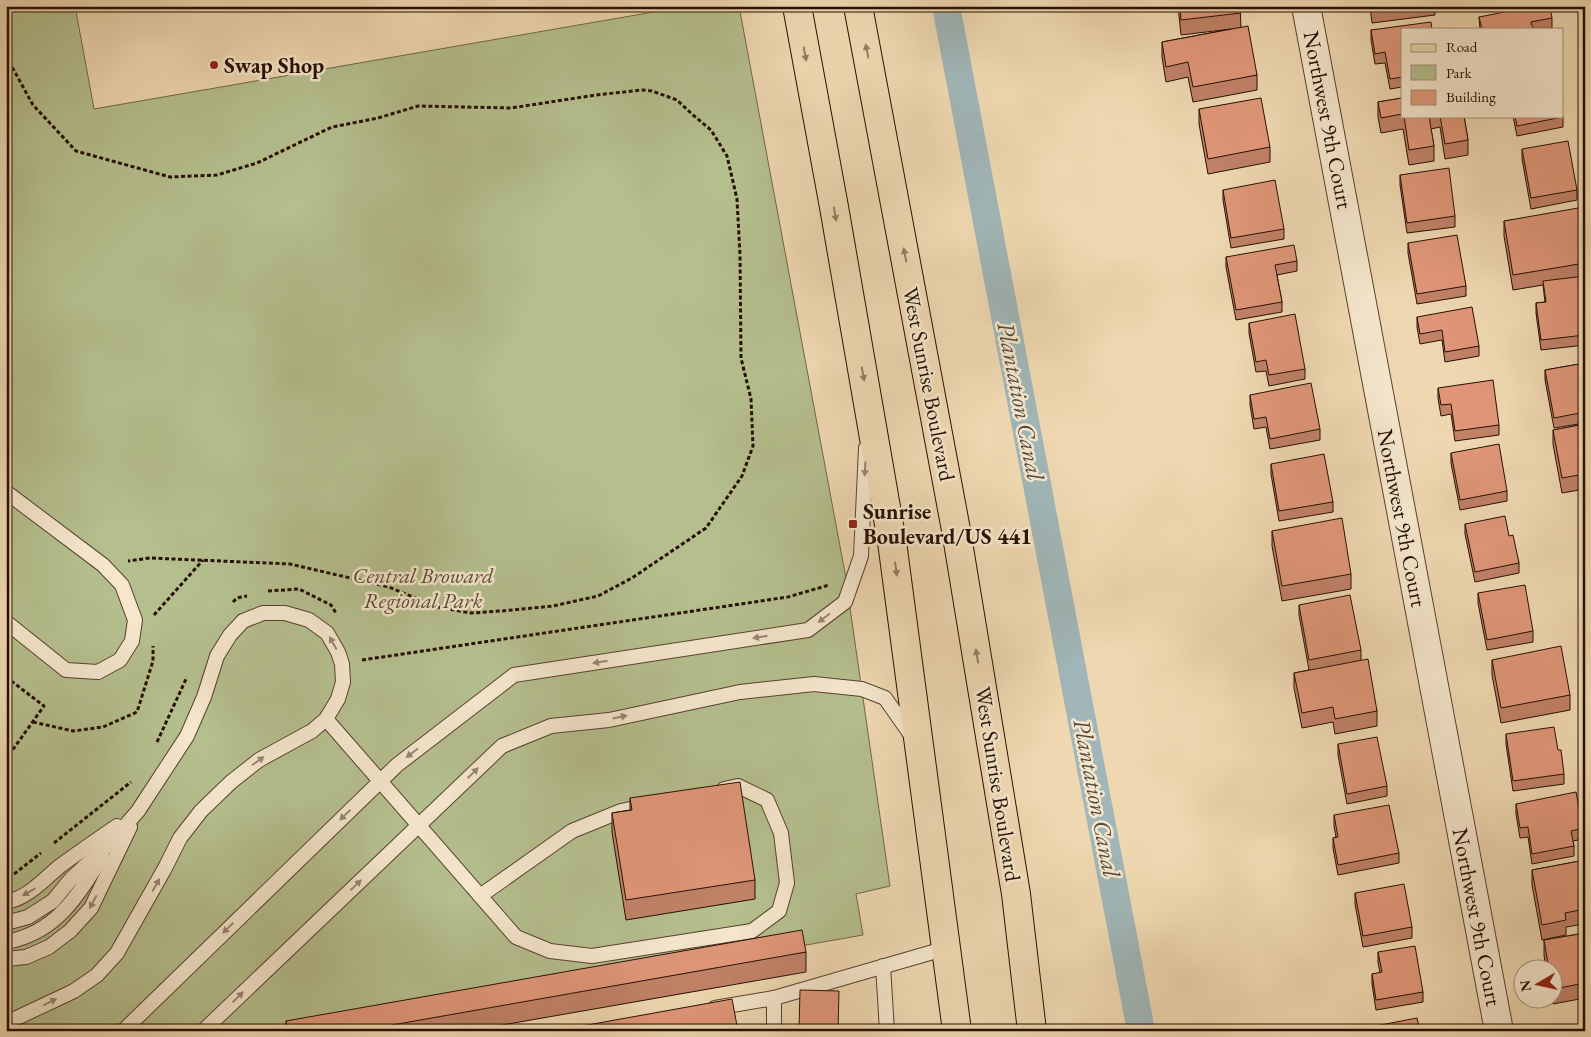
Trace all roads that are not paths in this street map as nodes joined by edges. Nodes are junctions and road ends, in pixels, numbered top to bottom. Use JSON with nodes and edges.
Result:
{"nodes":[{"id":1,"x":796,"y":6,"type":"edge"},
{"id":2,"x":858,"y":6,"type":"edge"},
{"id":3,"x":1306,"y":6,"type":"edge"},
{"id":4,"x":868,"y":402,"type":"junction"},
{"id":5,"x":6,"y":492,"type":"edge"},
{"id":6,"x":6,"y":622,"type":"edge"},
{"id":7,"x":326,"y":719,"type":"junction"},
{"id":8,"x":919,"y":746,"type":"junction"},
{"id":9,"x":380,"y":781,"type":"junction"},
{"id":10,"x":711,"y":792,"type":"edge"},
{"id":11,"x":666,"y":801,"type":"edge"},
{"id":12,"x":138,"y":811,"type":"junction"},
{"id":13,"x":418,"y":826,"type":"junction"},
{"id":14,"x":112,"y":841,"type":"junction"},
{"id":15,"x":1016,"y":894,"type":"junction"},
{"id":16,"x":480,"y":896,"type":"junction"},
{"id":17,"x":6,"y":902,"type":"edge"},
{"id":18,"x":6,"y":923,"type":"edge"},
{"id":19,"x":6,"y":942,"type":"edge"},
{"id":20,"x":947,"y":948,"type":"junction"},
{"id":21,"x":6,"y":959,"type":"edge"},
{"id":22,"x":883,"y":966,"type":"junction"},
{"id":23,"x":774,"y":998,"type":"junction"},
{"id":24,"x":706,"y":1010,"type":"edge"},
{"id":25,"x":6,"y":1023,"type":"edge"},
{"id":26,"x":123,"y":1031,"type":"edge"},
{"id":27,"x":203,"y":1031,"type":"edge"},
{"id":28,"x":774,"y":1031,"type":"edge"},
{"id":29,"x":887,"y":1031,"type":"edge"},
{"id":30,"x":946,"y":1031,"type":"edge"},
{"id":31,"x":957,"y":1031,"type":"edge"},
{"id":32,"x":1032,"y":1031,"type":"edge"},
{"id":33,"x":1050,"y":1031,"type":"edge"},
{"id":34,"x":1499,"y":1031,"type":"edge"}],
"edges":[{"from":1,"to":4,"type":"main road","one_way":true},
{"from":15,"to":2,"type":"main road","name":"West Sunrise Boulevard","one_way":true},
{"from":3,"to":34,"type":"street","name":"Northwest 9th Court"},
{"from":4,"to":8,"type":"main road","one_way":true},
{"from":4,"to":9,"type":"lane","one_way":true},
{"from":5,"to":6,"type":"lane"},
{"from":7,"to":9,"type":"lane"},
{"from":7,"to":12,"type":"lane","one_way":true},
{"from":25,"to":7,"type":"lane","one_way":true},
{"from":13,"to":8,"type":"lane","one_way":true},
{"from":8,"to":20,"type":"main road"},
{"from":9,"to":13,"type":"lane"},
{"from":9,"to":26,"type":"lane","one_way":true},
{"from":10,"to":16,"type":"lane"},
{"from":11,"to":16,"type":"lane"},
{"from":12,"to":14,"type":"lane"},
{"from":12,"to":17,"type":"lane","one_way":true},
{"from":12,"to":21,"type":"lane","one_way":true},
{"from":13,"to":16,"type":"lane"},
{"from":27,"to":13,"type":"lane","one_way":true},
{"from":14,"to":18,"type":"lane"},
{"from":14,"to":19,"type":"lane"},
{"from":15,"to":32,"type":"main road","name":"West Sunrise Boulevard"},
{"from":15,"to":33,"type":"main road"},
{"from":20,"to":22,"type":"lane"},
{"from":20,"to":30,"type":"main road"},
{"from":20,"to":31,"type":"main road"},
{"from":22,"to":23,"type":"lane"},
{"from":22,"to":29,"type":"lane"},
{"from":23,"to":24,"type":"lane"},
{"from":23,"to":28,"type":"lane"}]}
